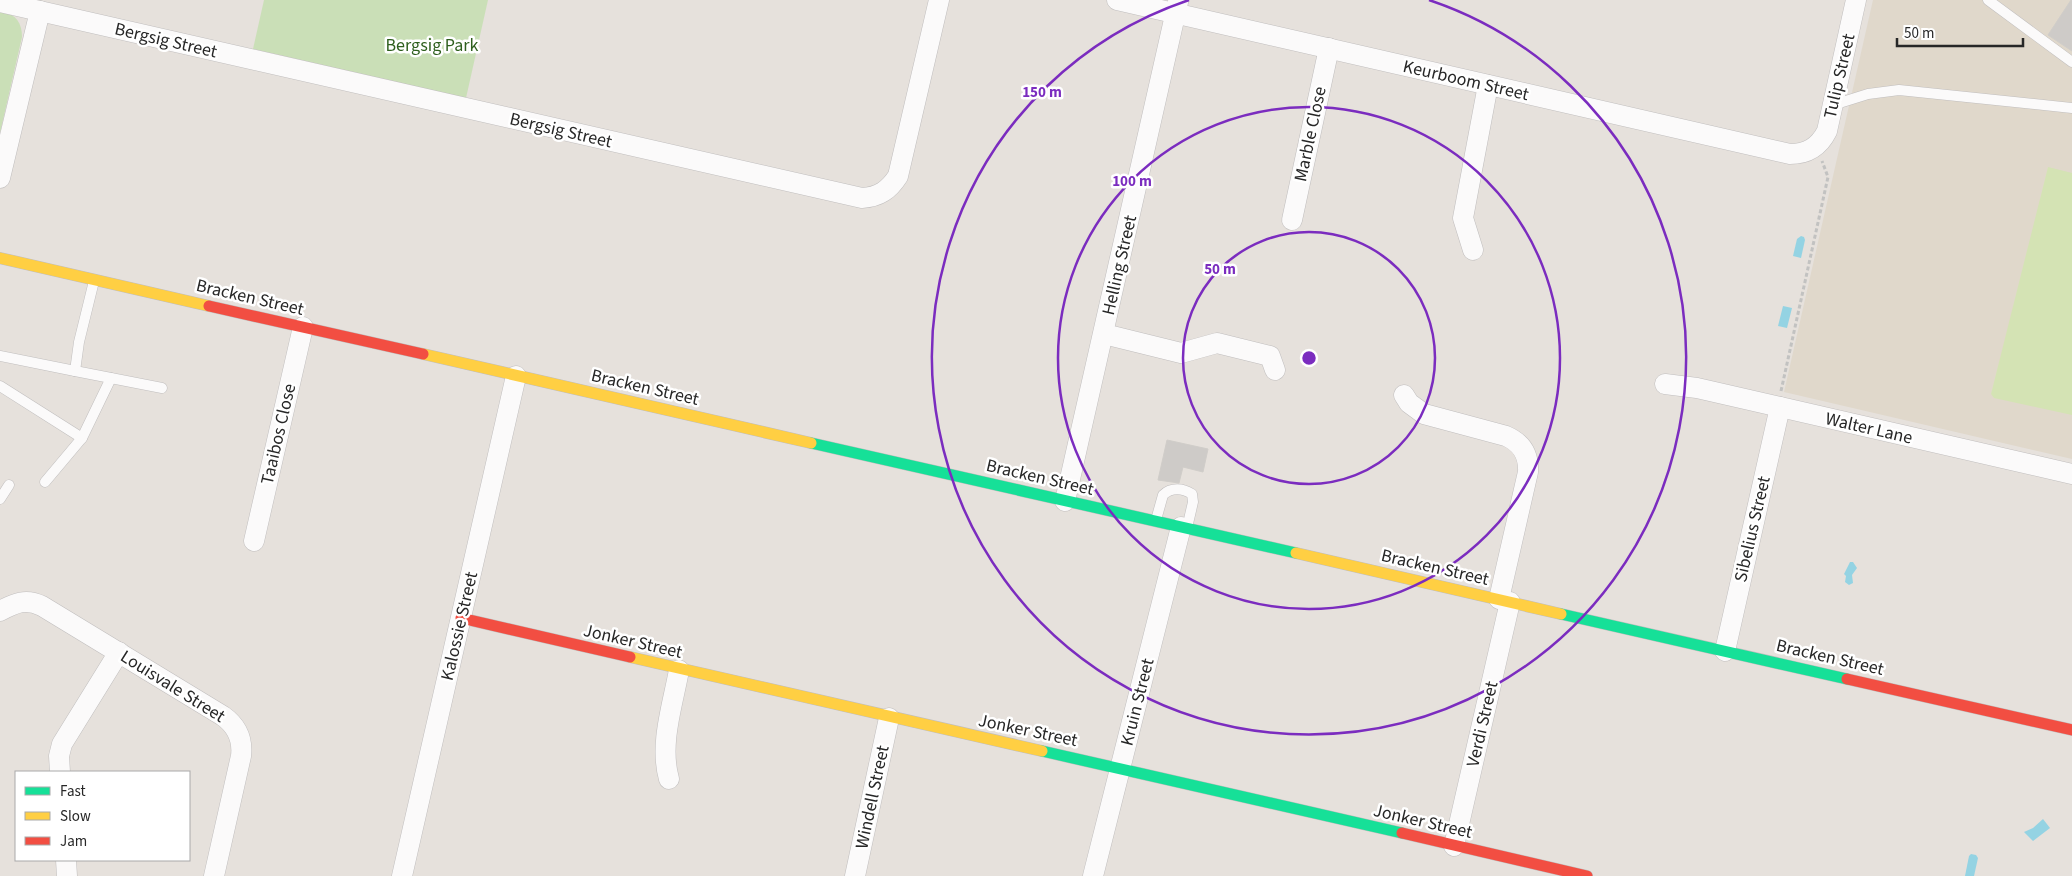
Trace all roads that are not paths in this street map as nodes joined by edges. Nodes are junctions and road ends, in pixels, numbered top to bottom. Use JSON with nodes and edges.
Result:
{"nodes":[{"id":1,"x":939,"y":0,"type":"edge"},
{"id":2,"x":1117,"y":0,"type":"edge"},
{"id":3,"x":1856,"y":0,"type":"edge"},
{"id":4,"x":1988,"y":0,"type":"edge"},
{"id":5,"x":0,"y":2,"type":"edge"},
{"id":6,"x":1177,"y":7,"type":"edge"},
{"id":7,"x":40,"y":11,"type":"junction"},
{"id":8,"x":1328,"y":48,"type":"junction"},
{"id":9,"x":2072,"y":62,"type":"edge"},
{"id":10,"x":1488,"y":85,"type":"junction"},
{"id":11,"x":1833,"y":105,"type":"junction"},
{"id":12,"x":2072,"y":108,"type":"edge"},
{"id":13,"x":1814,"y":148,"type":"joint"},
{"id":14,"x":0,"y":178,"type":"edge"},
{"id":15,"x":1292,"y":220,"type":"dead end"},
{"id":16,"x":1473,"y":250,"type":"dead end"},
{"id":17,"x":0,"y":258,"type":"edge"},
{"id":18,"x":95,"y":280,"type":"junction"},
{"id":19,"x":302,"y":327,"type":"junction"},
{"id":20,"x":1104,"y":334,"type":"junction"},
{"id":21,"x":0,"y":356,"type":"edge"},
{"id":22,"x":1275,"y":370,"type":"dead end"},
{"id":23,"x":75,"y":371,"type":"junction"},
{"id":24,"x":516,"y":376,"type":"junction"},
{"id":25,"x":111,"y":378,"type":"junction"},
{"id":26,"x":1665,"y":384,"type":"dead end"},
{"id":27,"x":0,"y":386,"type":"edge"},
{"id":28,"x":162,"y":388,"type":"dead end"},
{"id":29,"x":1404,"y":395,"type":"dead end"},
{"id":30,"x":1780,"y":407,"type":"junction"},
{"id":31,"x":82,"y":438,"type":"junction"},
{"id":32,"x":2072,"y":474,"type":"edge"},
{"id":33,"x":45,"y":482,"type":"dead end"},
{"id":34,"x":9,"y":485,"type":"dead end"},
{"id":35,"x":0,"y":499,"type":"edge"},
{"id":36,"x":1065,"y":501,"type":"junction"},
{"id":37,"x":1156,"y":521,"type":"junction"},
{"id":38,"x":1184,"y":528,"type":"junction"},
{"id":39,"x":254,"y":541,"type":"dead end"},
{"id":40,"x":1504,"y":601,"type":"junction"},
{"id":41,"x":0,"y":611,"type":"edge"},
{"id":42,"x":461,"y":618,"type":"junction"},
{"id":43,"x":1725,"y":651,"type":"junction"},
{"id":44,"x":119,"y":652,"type":"junction"},
{"id":45,"x":679,"y":670,"type":"junction"},
{"id":46,"x":889,"y":718,"type":"junction"},
{"id":47,"x":2072,"y":730,"type":"edge"},
{"id":48,"x":1120,"y":768,"type":"junction"},
{"id":49,"x":60,"y":771,"type":"edge"},
{"id":50,"x":670,"y":779,"type":"dead end"},
{"id":51,"x":1454,"y":846,"type":"junction"},
{"id":52,"x":66,"y":861,"type":"edge"},
{"id":53,"x":67,"y":876,"type":"edge"},
{"id":54,"x":214,"y":876,"type":"edge"},
{"id":55,"x":402,"y":876,"type":"edge"},
{"id":56,"x":855,"y":876,"type":"edge"},
{"id":57,"x":1093,"y":876,"type":"edge"},
{"id":58,"x":1587,"y":876,"type":"edge"}],
"edges":[{"from":1,"to":7,"type":"street","name":"Bergsig Street"},
{"from":2,"to":6,"type":"street","name":"Keurboom Street"},
{"from":3,"to":11,"type":"street","name":"Tulip Street"},
{"from":4,"to":9,"type":"lane"},
{"from":5,"to":7,"type":"street","name":"Bergsig Street"},
{"from":6,"to":8,"type":"street","name":"Keurboom Street"},
{"from":6,"to":20,"type":"street","name":"Helling Street"},
{"from":7,"to":14,"type":"street"},
{"from":8,"to":10,"type":"street","name":"Keurboom Street"},
{"from":8,"to":15,"type":"street","name":"Marble Close"},
{"from":10,"to":13,"type":"street","name":"Keurboom Street"},
{"from":10,"to":16,"type":"street"},
{"from":11,"to":12,"type":"lane"},
{"from":11,"to":13,"type":"street","name":"Tulip Street"},
{"from":17,"to":18,"type":"street","name":"Bracken Street"},
{"from":18,"to":19,"type":"street","name":"Bracken Street"},
{"from":18,"to":23,"type":"lane"},
{"from":19,"to":24,"type":"street","name":"Bracken Street"},
{"from":19,"to":39,"type":"street","name":"Taaibos Close"},
{"from":20,"to":22,"type":"street"},
{"from":20,"to":36,"type":"street","name":"Helling Street"},
{"from":21,"to":23,"type":"lane"},
{"from":23,"to":25,"type":"lane"},
{"from":24,"to":36,"type":"street","name":"Bracken Street"},
{"from":24,"to":42,"type":"street","name":"Kalossie Street"},
{"from":25,"to":28,"type":"lane"},
{"from":25,"to":31,"type":"lane"},
{"from":26,"to":30,"type":"street","name":"Walter Lane"},
{"from":27,"to":31,"type":"lane"},
{"from":29,"to":40,"type":"street","name":"Verdi Street"},
{"from":30,"to":32,"type":"street","name":"Walter Lane"},
{"from":30,"to":43,"type":"street","name":"Sibelius Street"},
{"from":31,"to":33,"type":"lane"},
{"from":34,"to":35,"type":"lane"},
{"from":36,"to":37,"type":"street","name":"Bracken Street"},
{"from":37,"to":38,"type":"street","name":"Bracken Street"},
{"from":37,"to":38,"type":"lane"},
{"from":38,"to":40,"type":"street","name":"Bracken Street"},
{"from":38,"to":48,"type":"street","name":"Kruin Street"},
{"from":40,"to":43,"type":"street","name":"Bracken Street"},
{"from":40,"to":51,"type":"street","name":"Verdi Street"},
{"from":41,"to":44,"type":"street","name":"Louisvale Street"},
{"from":42,"to":45,"type":"street","name":"Jonker Street"},
{"from":42,"to":55,"type":"street","name":"Kalossie Street"},
{"from":43,"to":47,"type":"street","name":"Bracken Street"},
{"from":44,"to":49,"type":"street"},
{"from":44,"to":54,"type":"street","name":"Louisvale Street"},
{"from":45,"to":46,"type":"street","name":"Jonker Street"},
{"from":45,"to":50,"type":"street"},
{"from":46,"to":48,"type":"street","name":"Jonker Street"},
{"from":46,"to":56,"type":"street","name":"Windell Street"},
{"from":48,"to":51,"type":"street","name":"Jonker Street"},
{"from":48,"to":57,"type":"street","name":"Kruin Street"},
{"from":51,"to":58,"type":"street","name":"Jonker Street"},
{"from":52,"to":53,"type":"street"}]}
